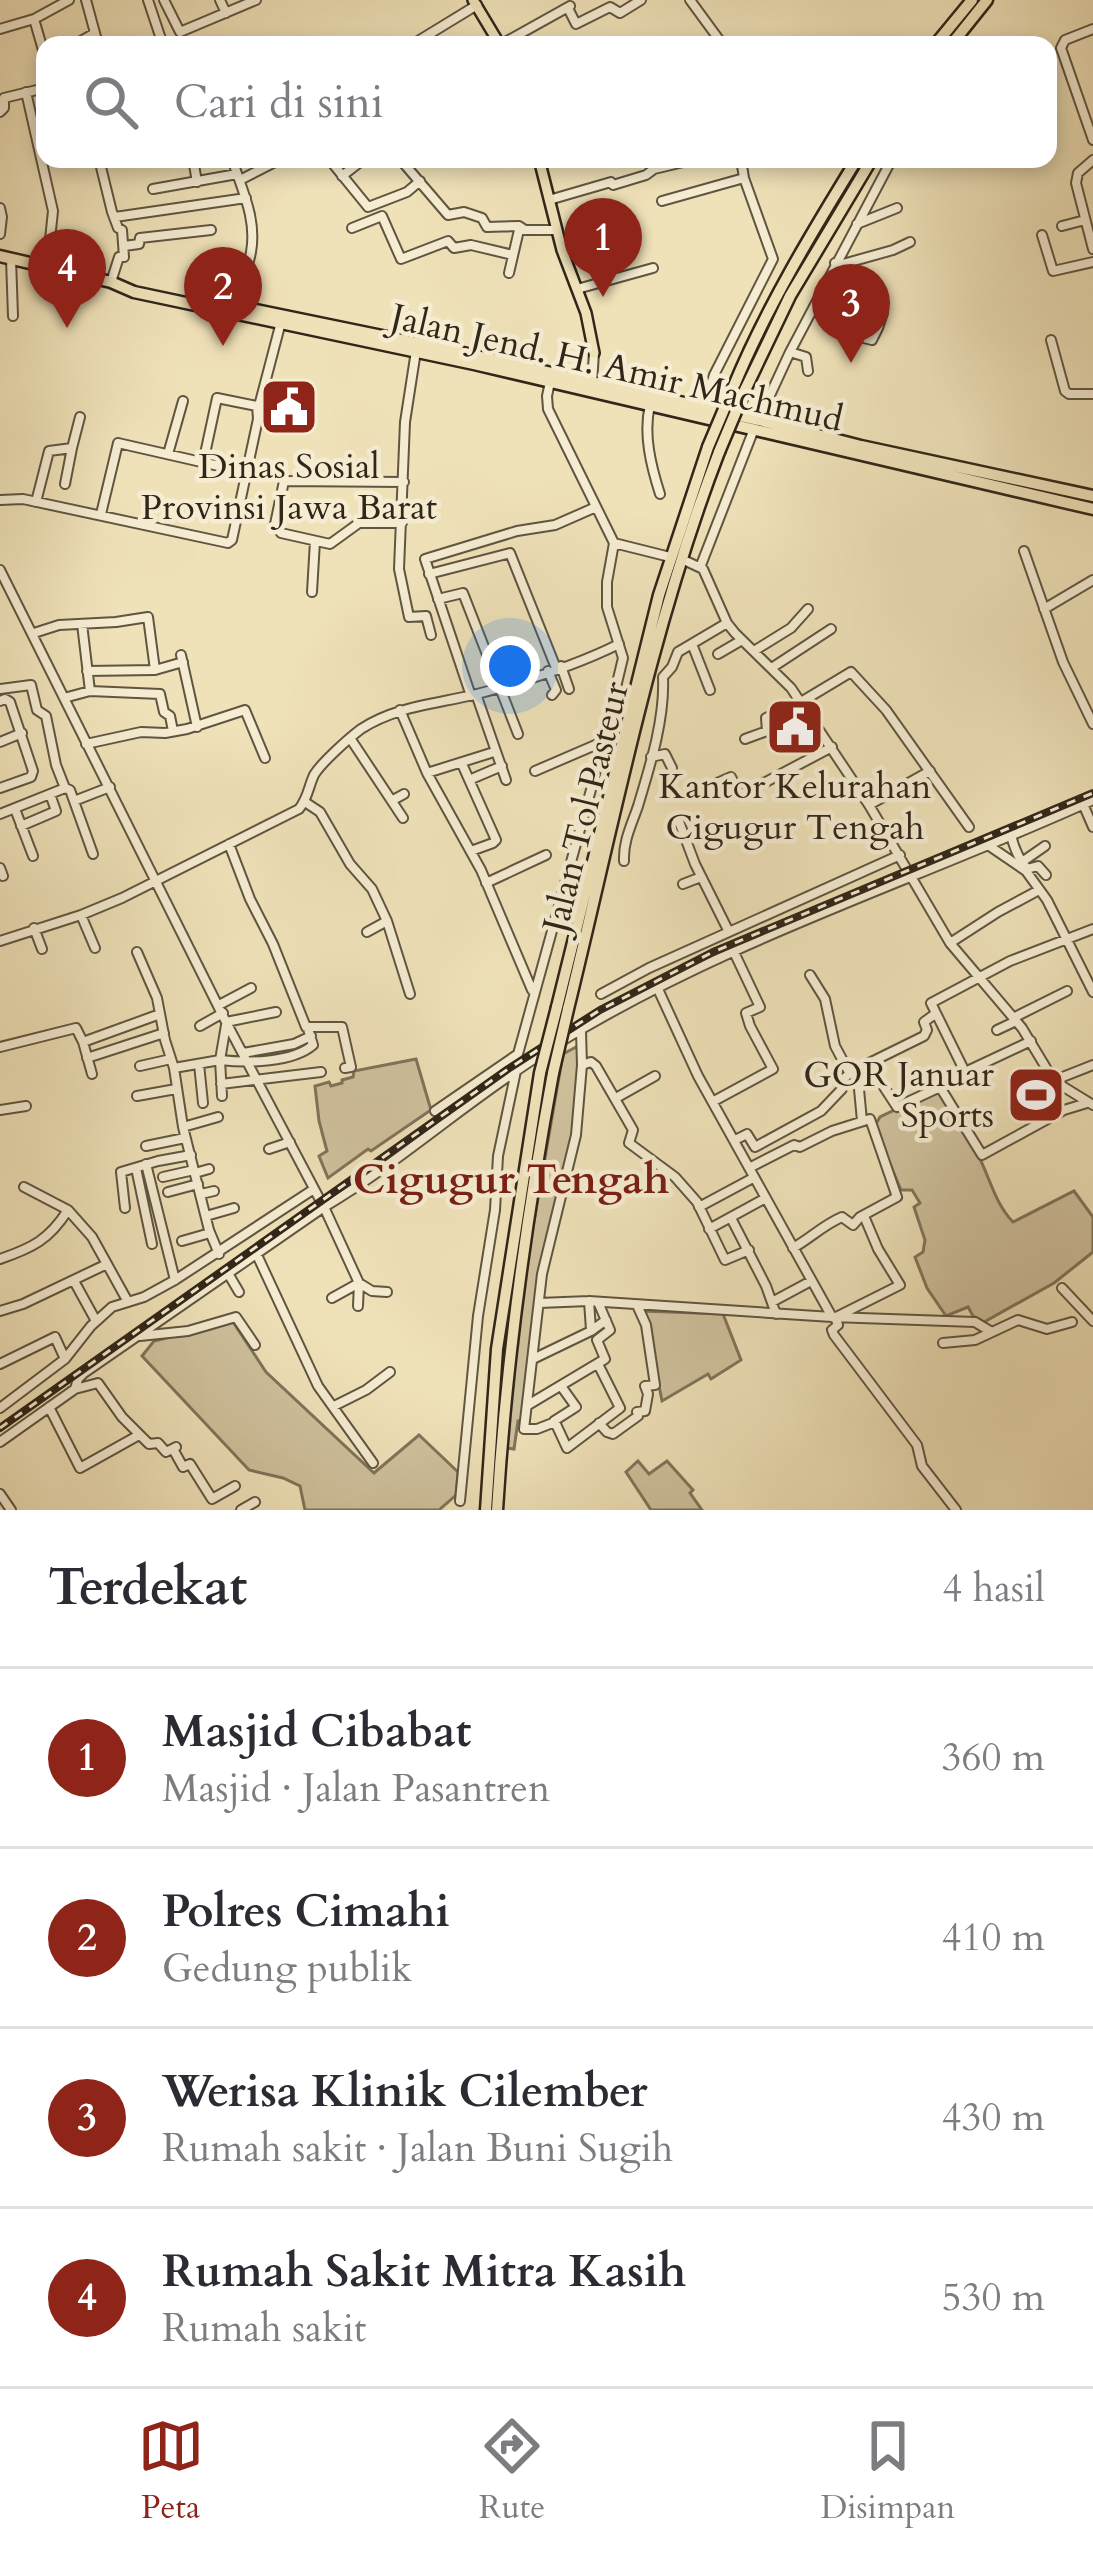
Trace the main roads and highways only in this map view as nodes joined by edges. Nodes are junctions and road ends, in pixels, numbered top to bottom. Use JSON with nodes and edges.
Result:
{"nodes":[{"id":1,"x":972,"y":0,"type":"edge"},
{"id":2,"x":987,"y":0,"type":"edge"},
{"id":3,"x":475,"y":3,"type":"edge"},
{"id":4,"x":495,"y":36,"type":"edge"},
{"id":5,"x":942,"y":36,"type":"edge"},
{"id":6,"x":958,"y":36,"type":"edge"},
{"id":7,"x":540,"y":168,"type":"edge"},
{"id":8,"x":852,"y":168,"type":"edge"},
{"id":9,"x":867,"y":168,"type":"edge"},
{"id":10,"x":6,"y":258,"type":"edge"},
{"id":11,"x":127,"y":287,"type":"junction"},
{"id":12,"x":281,"y":320,"type":"junction"},
{"id":13,"x":594,"y":353,"type":"road end"},
{"id":14,"x":739,"y":389,"type":"junction"},
{"id":15,"x":756,"y":425,"type":"junction"},
{"id":16,"x":1067,"y":496,"type":"junction"},
{"id":17,"x":1093,"y":496,"type":"edge"},
{"id":18,"x":1093,"y":509,"type":"edge"},
{"id":19,"x":547,"y":1073,"type":"junction"},
{"id":20,"x":486,"y":1510,"type":"edge"},
{"id":21,"x":497,"y":1510,"type":"edge"}],
"edges":[{"from":1,"to":5,"type":"highway"},
{"from":2,"to":6,"type":"highway"},
{"from":3,"to":4,"type":"main road"},
{"from":7,"to":13,"type":"main road"},
{"from":8,"to":14,"type":"highway","name":"Jalan Tol Pasteur"},
{"from":9,"to":14,"type":"highway","name":"Jalan Tol Pasteur"},
{"from":10,"to":11,"type":"highway","name":"Jalan Jend. H. Amir Machmud"},
{"from":11,"to":12,"type":"highway","name":"Jalan Jend. H. Amir Machmud"},
{"from":11,"to":12,"type":"highway","name":"Jalan Jend. H. Amir Machmud"},
{"from":12,"to":15,"type":"highway","name":"Jalan Jend. H. Amir Machmud"},
{"from":12,"to":15,"type":"highway","name":"Jalan Jend. H. Amir Machmud"},
{"from":14,"to":19,"type":"highway","name":"Jalan Tol Pasteur","bridge":true},
{"from":15,"to":16,"type":"highway","name":"Jalan Jend. H. Amir Machmud"},
{"from":16,"to":17,"type":"highway","name":"Jalan Jend. H. Amir Machmud"},
{"from":16,"to":18,"type":"highway","name":"Jalan Jend. H. Amir Machmud"},
{"from":19,"to":20,"type":"highway","name":"Jalan Tol Pasteur"},
{"from":19,"to":21,"type":"highway","name":"Jalan Tol Pasteur"}]}
